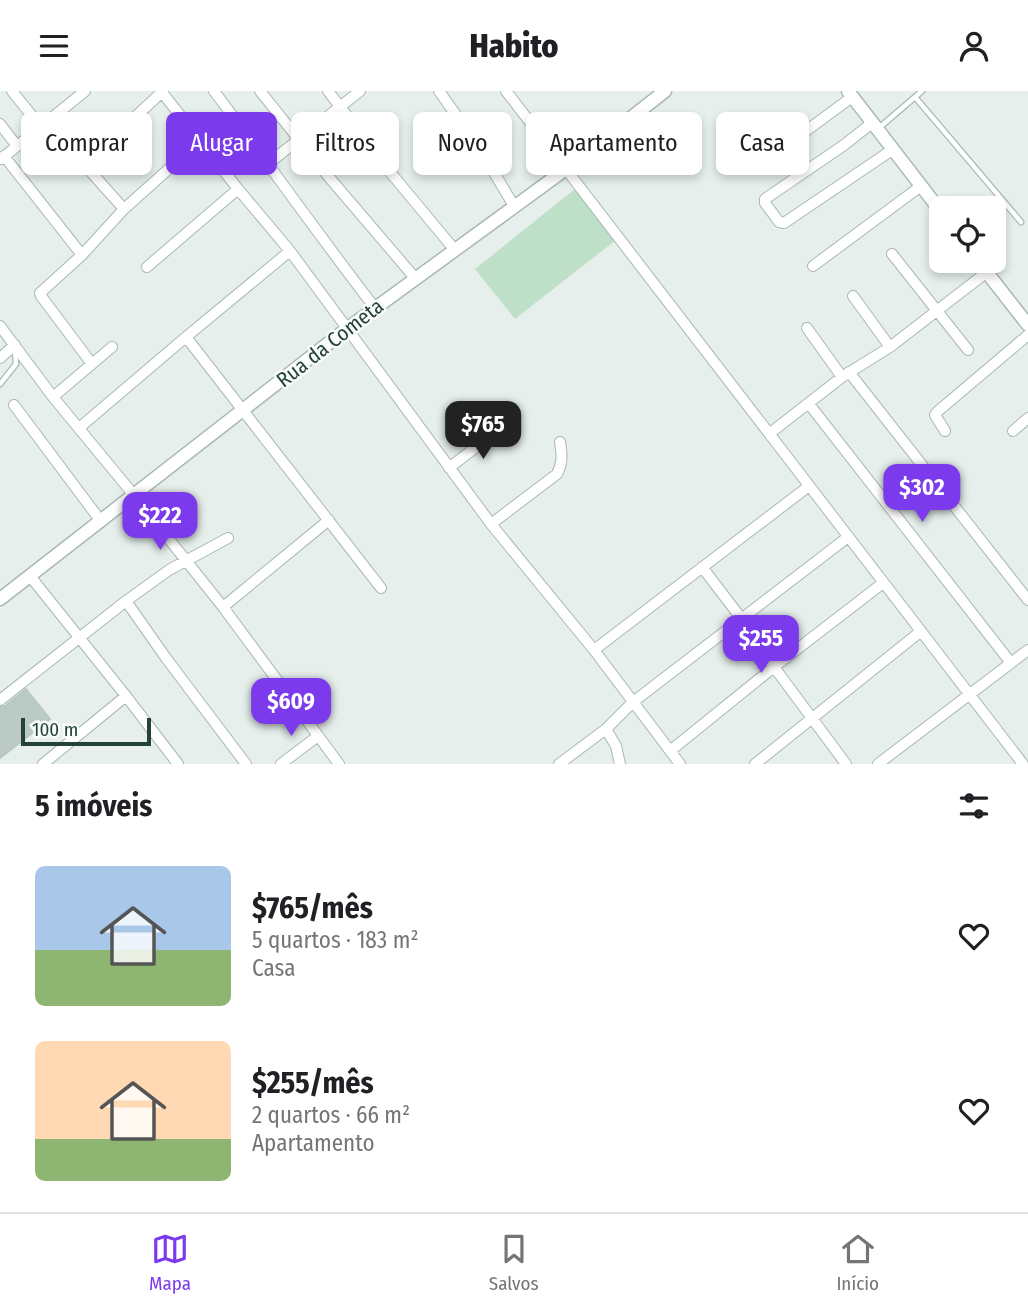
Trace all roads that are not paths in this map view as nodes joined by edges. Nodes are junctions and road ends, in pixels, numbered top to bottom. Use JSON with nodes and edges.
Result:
{"nodes":[{"id":1,"x":12,"y":91,"type":"edge"},
{"id":2,"x":85,"y":91,"type":"edge"},
{"id":3,"x":162,"y":91,"type":"edge"},
{"id":4,"x":214,"y":91,"type":"edge"},
{"id":5,"x":260,"y":91,"type":"edge"},
{"id":6,"x":328,"y":91,"type":"edge"},
{"id":7,"x":360,"y":91,"type":"edge"},
{"id":8,"x":439,"y":91,"type":"edge"},
{"id":9,"x":506,"y":91,"type":"edge"},
{"id":10,"x":665,"y":91,"type":"edge"},
{"id":11,"x":922,"y":91,"type":"edge"},
{"id":12,"x":850,"y":94,"type":"edge"},
{"id":13,"x":915,"y":97,"type":"junction"},
{"id":14,"x":340,"y":107,"type":"junction"},
{"id":15,"x":32,"y":112,"type":"edge"},
{"id":16,"x":60,"y":112,"type":"edge"},
{"id":17,"x":140,"y":112,"type":"edge"},
{"id":18,"x":179,"y":112,"type":"edge"},
{"id":19,"x":230,"y":112,"type":"edge"},
{"id":20,"x":334,"y":112,"type":"edge"},
{"id":21,"x":638,"y":112,"type":"edge"},
{"id":22,"x":526,"y":117,"type":"edge"},
{"id":23,"x":0,"y":124,"type":"edge"},
{"id":24,"x":809,"y":126,"type":"edge"},
{"id":25,"x":874,"y":126,"type":"junction"},
{"id":26,"x":291,"y":128,"type":"edge"},
{"id":27,"x":21,"y":143,"type":"edge"},
{"id":28,"x":17,"y":146,"type":"junction"},
{"id":29,"x":291,"y":146,"type":"edge"},
{"id":30,"x":892,"y":150,"type":"junction"},
{"id":31,"x":277,"y":157,"type":"edge"},
{"id":32,"x":2,"y":158,"type":"edge"},
{"id":33,"x":166,"y":171,"type":"edge"},
{"id":34,"x":92,"y":175,"type":"edge"},
{"id":35,"x":227,"y":175,"type":"edge"},
{"id":36,"x":277,"y":175,"type":"edge"},
{"id":37,"x":327,"y":175,"type":"edge"},
{"id":38,"x":558,"y":175,"type":"edge"},
{"id":39,"x":571,"y":175,"type":"edge"},
{"id":40,"x":921,"y":186,"type":"junction"},
{"id":41,"x":238,"y":189,"type":"junction"},
{"id":42,"x":929,"y":196,"type":"edge"},
{"id":43,"x":514,"y":206,"type":"junction"},
{"id":44,"x":124,"y":209,"type":"junction"},
{"id":45,"x":1021,"y":222,"type":"dead end"},
{"id":46,"x":454,"y":249,"type":"junction"},
{"id":47,"x":290,"y":251,"type":"junction"},
{"id":48,"x":892,"y":254,"type":"dead end"},
{"id":49,"x":82,"y":255,"type":"junction"},
{"id":50,"x":813,"y":266,"type":"dead end"},
{"id":51,"x":147,"y":267,"type":"dead end"},
{"id":52,"x":986,"y":273,"type":"edge"},
{"id":53,"x":988,"y":273,"type":"edge"},
{"id":54,"x":415,"y":278,"type":"junction"},
{"id":55,"x":853,"y":296,"type":"dead end"},
{"id":56,"x":375,"y":308,"type":"junction"},
{"id":57,"x":937,"y":312,"type":"junction"},
{"id":58,"x":1028,"y":325,"type":"edge"},
{"id":59,"x":0,"y":326,"type":"edge"},
{"id":60,"x":348,"y":328,"type":"junction"},
{"id":61,"x":807,"y":328,"type":"dead end"},
{"id":62,"x":1028,"y":335,"type":"edge"},
{"id":63,"x":186,"y":337,"type":"junction"},
{"id":64,"x":15,"y":345,"type":"junction"},
{"id":65,"x":112,"y":347,"type":"dead end"},
{"id":66,"x":890,"y":347,"type":"junction"},
{"id":67,"x":968,"y":350,"type":"dead end"},
{"id":68,"x":0,"y":358,"type":"edge"},
{"id":69,"x":92,"y":365,"type":"junction"},
{"id":70,"x":845,"y":374,"type":"junction"},
{"id":71,"x":0,"y":384,"type":"edge"},
{"id":72,"x":53,"y":397,"type":"junction"},
{"id":73,"x":809,"y":404,"type":"junction"},
{"id":74,"x":14,"y":405,"type":"dead end"},
{"id":75,"x":244,"y":410,"type":"junction"},
{"id":76,"x":1028,"y":418,"type":"edge"},
{"id":77,"x":79,"y":428,"type":"junction"},
{"id":78,"x":498,"y":430,"type":"dead end"},
{"id":79,"x":945,"y":431,"type":"dead end"},
{"id":80,"x":1013,"y":431,"type":"dead end"},
{"id":81,"x":769,"y":434,"type":"junction"},
{"id":82,"x":560,"y":442,"type":"dead end"},
{"id":83,"x":449,"y":468,"type":"junction"},
{"id":84,"x":809,"y":486,"type":"junction"},
{"id":85,"x":133,"y":494,"type":"junction"},
{"id":86,"x":100,"y":520,"type":"junction"},
{"id":87,"x":329,"y":520,"type":"junction"},
{"id":88,"x":491,"y":524,"type":"junction"},
{"id":89,"x":848,"y":537,"type":"junction"},
{"id":90,"x":228,"y":538,"type":"dead end"},
{"id":91,"x":186,"y":560,"type":"junction"},
{"id":92,"x":702,"y":567,"type":"junction"},
{"id":93,"x":30,"y":576,"type":"junction"},
{"id":94,"x":883,"y":583,"type":"junction"},
{"id":95,"x":381,"y":588,"type":"dead end"},
{"id":96,"x":0,"y":599,"type":"edge"},
{"id":97,"x":1028,"y":600,"type":"edge"},
{"id":98,"x":126,"y":601,"type":"junction"},
{"id":99,"x":223,"y":607,"type":"junction"},
{"id":100,"x":741,"y":618,"type":"junction"},
{"id":101,"x":920,"y":632,"type":"junction"},
{"id":102,"x":80,"y":638,"type":"junction"},
{"id":103,"x":594,"y":650,"type":"junction"},
{"id":104,"x":1028,"y":650,"type":"edge"},
{"id":105,"x":1011,"y":663,"type":"junction"},
{"id":106,"x":774,"y":667,"type":"junction"},
{"id":107,"x":968,"y":694,"type":"junction"},
{"id":108,"x":126,"y":696,"type":"junction"},
{"id":109,"x":0,"y":700,"type":"edge"},
{"id":110,"x":633,"y":702,"type":"junction"},
{"id":111,"x":813,"y":717,"type":"junction"},
{"id":112,"x":606,"y":729,"type":"junction"},
{"id":113,"x":318,"y":736,"type":"junction"},
{"id":114,"x":670,"y":751,"type":"junction"},
{"id":115,"x":176,"y":760,"type":"edge"},
{"id":116,"x":43,"y":764,"type":"edge"},
{"id":117,"x":164,"y":764,"type":"edge"},
{"id":118,"x":246,"y":764,"type":"edge"},
{"id":119,"x":281,"y":764,"type":"edge"},
{"id":120,"x":339,"y":764,"type":"edge"},
{"id":121,"x":559,"y":764,"type":"edge"},
{"id":122,"x":620,"y":764,"type":"edge"},
{"id":123,"x":680,"y":764,"type":"edge"},
{"id":124,"x":755,"y":764,"type":"edge"},
{"id":125,"x":846,"y":764,"type":"edge"},
{"id":126,"x":878,"y":764,"type":"edge"},
{"id":127,"x":1023,"y":764,"type":"edge"}],
"edges":[{"from":1,"to":15,"type":"street"},
{"from":2,"to":16,"type":"street"},
{"from":3,"to":17,"type":"street"},
{"from":3,"to":18,"type":"street"},
{"from":4,"to":19,"type":"street"},
{"from":5,"to":26,"type":"street"},
{"from":6,"to":14,"type":"street"},
{"from":7,"to":14,"type":"street"},
{"from":8,"to":43,"type":"street"},
{"from":9,"to":22,"type":"street"},
{"from":10,"to":21,"type":"street","name":"Rua da Cometa"},
{"from":11,"to":13,"type":"lane"},
{"from":12,"to":24,"type":"street"},
{"from":12,"to":25,"type":"street"},
{"from":13,"to":25,"type":"lane"},
{"from":13,"to":45,"type":"lane"},
{"from":14,"to":20,"type":"street"},
{"from":14,"to":46,"type":"street"},
{"from":23,"to":28,"type":"street"},
{"from":25,"to":30,"type":"street"},
{"from":25,"to":30,"type":"street"},
{"from":27,"to":28,"type":"street"},
{"from":28,"to":32,"type":"street"},
{"from":29,"to":31,"type":"street"},
{"from":30,"to":40,"type":"street"},
{"from":32,"to":49,"type":"street"},
{"from":33,"to":44,"type":"street"},
{"from":34,"to":44,"type":"street"},
{"from":35,"to":41,"type":"street"},
{"from":36,"to":56,"type":"street"},
{"from":37,"to":54,"type":"street"},
{"from":38,"to":43,"type":"street","name":"Rua da Cometa"},
{"from":39,"to":81,"type":"street"},
{"from":40,"to":42,"type":"street"},
{"from":40,"to":50,"type":"street"},
{"from":41,"to":47,"type":"street"},
{"from":41,"to":51,"type":"street"},
{"from":43,"to":46,"type":"street","name":"Rua da Cometa"},
{"from":44,"to":49,"type":"street"},
{"from":46,"to":54,"type":"street","name":"Rua da Cometa"},
{"from":47,"to":60,"type":"street"},
{"from":47,"to":63,"type":"street"},
{"from":48,"to":57,"type":"street"},
{"from":49,"to":69,"type":"street"},
{"from":52,"to":57,"type":"street"},
{"from":53,"to":58,"type":"street"},
{"from":54,"to":56,"type":"street","name":"Rua da Cometa"},
{"from":55,"to":66,"type":"street"},
{"from":56,"to":60,"type":"street","name":"Rua da Cometa"},
{"from":57,"to":66,"type":"street"},
{"from":57,"to":67,"type":"street"},
{"from":59,"to":64,"type":"street"},
{"from":60,"to":75,"type":"street","name":"Rua da Cometa"},
{"from":60,"to":83,"type":"street"},
{"from":61,"to":70,"type":"street"},
{"from":62,"to":79,"type":"street"},
{"from":63,"to":75,"type":"street"},
{"from":63,"to":77,"type":"street"},
{"from":64,"to":68,"type":"street"},
{"from":64,"to":71,"type":"lane"},
{"from":64,"to":72,"type":"street"},
{"from":65,"to":69,"type":"street"},
{"from":66,"to":70,"type":"street"},
{"from":69,"to":72,"type":"street"},
{"from":70,"to":73,"type":"street"},
{"from":70,"to":97,"type":"street"},
{"from":72,"to":77,"type":"street"},
{"from":73,"to":81,"type":"street"},
{"from":73,"to":105,"type":"street"},
{"from":74,"to":86,"type":"street"},
{"from":75,"to":85,"type":"street","name":"Rua da Cometa"},
{"from":75,"to":87,"type":"street"},
{"from":76,"to":80,"type":"street"},
{"from":77,"to":85,"type":"street"},
{"from":78,"to":83,"type":"street"},
{"from":81,"to":84,"type":"street"},
{"from":82,"to":88,"type":"street"},
{"from":83,"to":88,"type":"street"},
{"from":84,"to":89,"type":"street"},
{"from":84,"to":92,"type":"street"},
{"from":85,"to":86,"type":"street","name":"Rua da Cometa"},
{"from":85,"to":91,"type":"street"},
{"from":86,"to":93,"type":"street","name":"Rua da Cometa"},
{"from":87,"to":95,"type":"street"},
{"from":87,"to":99,"type":"street"},
{"from":88,"to":103,"type":"street"},
{"from":89,"to":94,"type":"street"},
{"from":89,"to":100,"type":"street"},
{"from":90,"to":91,"type":"street"},
{"from":91,"to":98,"type":"street"},
{"from":91,"to":99,"type":"street"},
{"from":92,"to":100,"type":"street"},
{"from":92,"to":103,"type":"street"},
{"from":93,"to":96,"type":"street","name":"Rua da Cometa"},
{"from":93,"to":102,"type":"street"},
{"from":94,"to":101,"type":"street"},
{"from":94,"to":106,"type":"street"},
{"from":98,"to":102,"type":"street"},
{"from":98,"to":118,"type":"street"},
{"from":99,"to":113,"type":"street"},
{"from":100,"to":106,"type":"street"},
{"from":100,"to":110,"type":"street"},
{"from":101,"to":107,"type":"street"},
{"from":101,"to":111,"type":"street"},
{"from":102,"to":108,"type":"street"},
{"from":102,"to":109,"type":"street"},
{"from":103,"to":110,"type":"street"},
{"from":104,"to":105,"type":"street"},
{"from":105,"to":107,"type":"street"},
{"from":106,"to":111,"type":"street"},
{"from":106,"to":114,"type":"street"},
{"from":107,"to":126,"type":"street"},
{"from":107,"to":127,"type":"street"},
{"from":108,"to":115,"type":"street"},
{"from":108,"to":116,"type":"street"},
{"from":110,"to":112,"type":"street"},
{"from":110,"to":114,"type":"street"},
{"from":111,"to":124,"type":"street"},
{"from":111,"to":125,"type":"street"},
{"from":112,"to":121,"type":"street"},
{"from":112,"to":122,"type":"street"},
{"from":113,"to":119,"type":"street"},
{"from":113,"to":120,"type":"street"},
{"from":114,"to":123,"type":"street"},
{"from":115,"to":117,"type":"street"}]}
